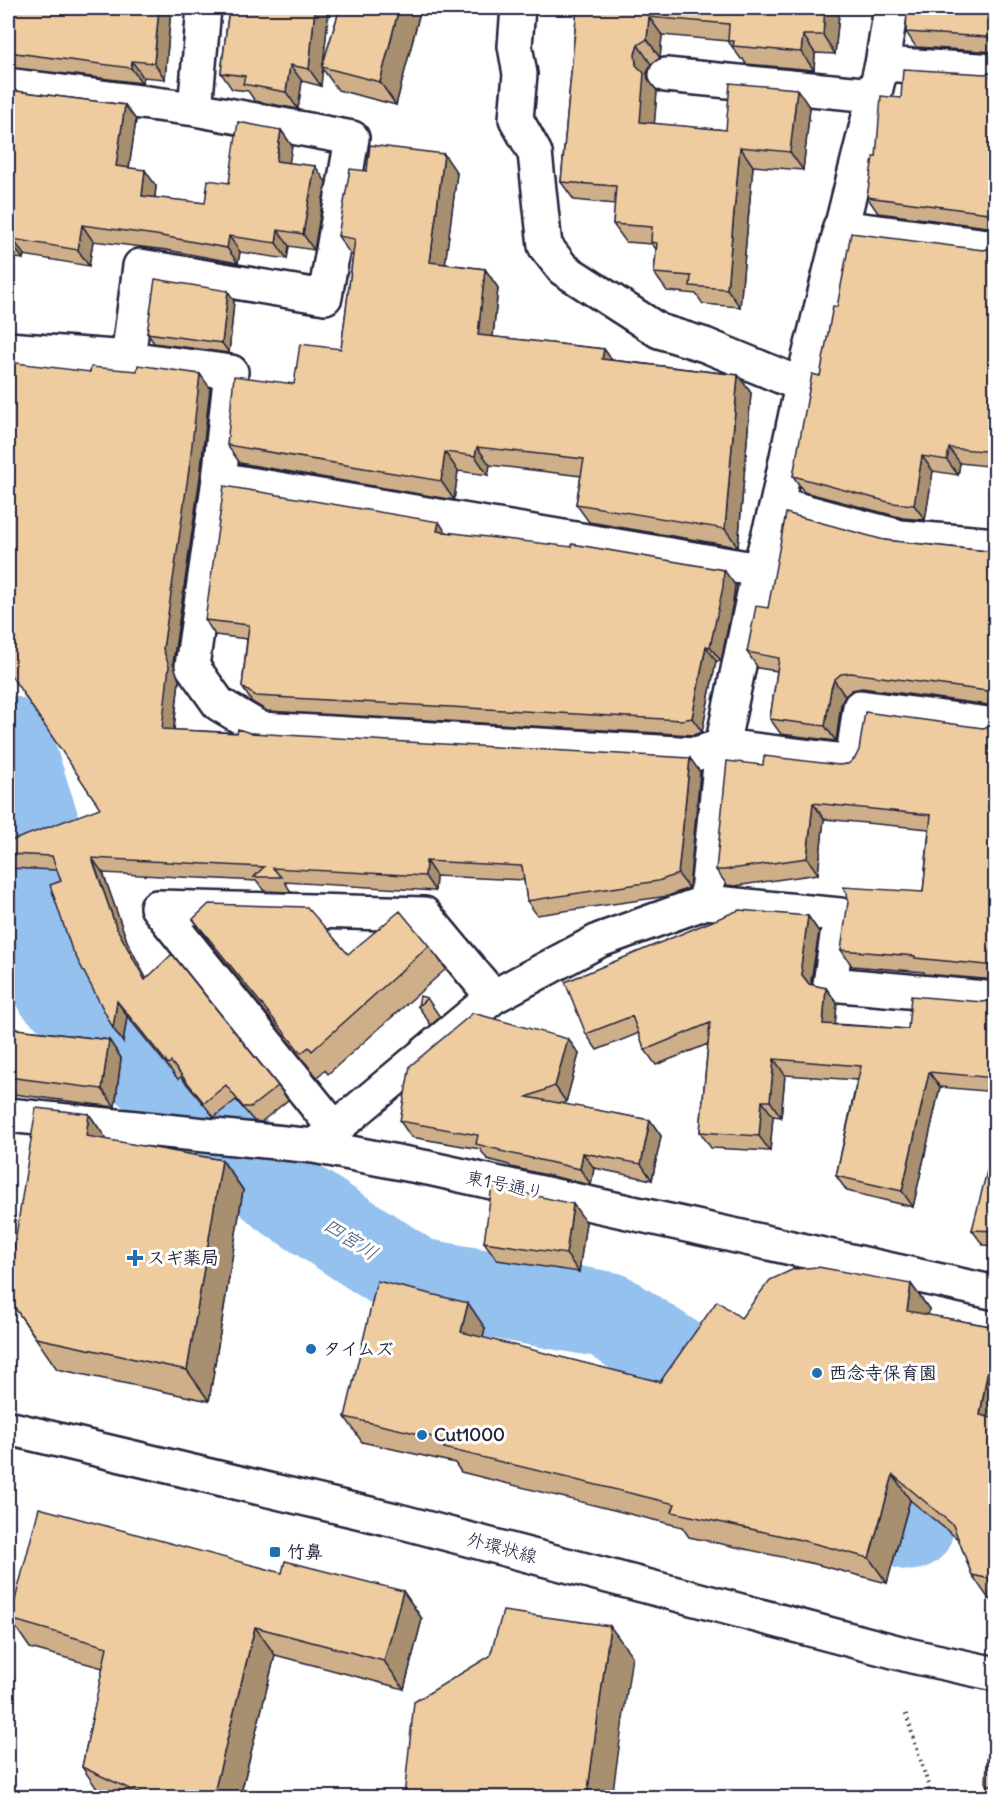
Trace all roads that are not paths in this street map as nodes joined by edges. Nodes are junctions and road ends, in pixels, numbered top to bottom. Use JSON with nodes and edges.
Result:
{"nodes":[{"id":1,"x":204,"y":8,"type":"edge"},
{"id":2,"x":518,"y":8,"type":"edge"},
{"id":3,"x":891,"y":8,"type":"edge"},
{"id":4,"x":882,"y":64,"type":"junction"},
{"id":5,"x":996,"y":71,"type":"edge"},
{"id":6,"x":666,"y":75,"type":"dead end"},
{"id":7,"x":8,"y":85,"type":"edge"},
{"id":8,"x":873,"y":95,"type":"junction"},
{"id":9,"x":195,"y":109,"type":"junction"},
{"id":10,"x":840,"y":227,"type":"junction"},
{"id":11,"x":996,"y":247,"type":"edge"},
{"id":12,"x":8,"y":349,"type":"edge"},
{"id":13,"x":128,"y":358,"type":"junction"},
{"id":14,"x":802,"y":385,"type":"junction"},
{"id":15,"x":219,"y":479,"type":"junction"},
{"id":16,"x":777,"y":504,"type":"junction"},
{"id":17,"x":996,"y":544,"type":"edge"},
{"id":18,"x":759,"y":570,"type":"junction"},
{"id":19,"x":996,"y":725,"type":"edge"},
{"id":20,"x":722,"y":746,"type":"junction"},
{"id":21,"x":706,"y":902,"type":"junction"},
{"id":22,"x":493,"y":998,"type":"junction"},
{"id":23,"x":996,"y":999,"type":"edge"},
{"id":24,"x":8,"y":1115,"type":"edge"},
{"id":25,"x":325,"y":1137,"type":"junction"},
{"id":26,"x":996,"y":1293,"type":"edge"},
{"id":27,"x":8,"y":1428,"type":"edge"},
{"id":28,"x":996,"y":1674,"type":"edge"}],
"edges":[{"from":1,"to":9,"type":"street"},
{"from":2,"to":14,"type":"street"},
{"from":3,"to":4,"type":"street"},
{"from":4,"to":5,"type":"street"},
{"from":4,"to":8,"type":"street"},
{"from":6,"to":8,"type":"street"},
{"from":7,"to":9,"type":"street"},
{"from":8,"to":10,"type":"street"},
{"from":9,"to":13,"type":"street"},
{"from":10,"to":11,"type":"street"},
{"from":10,"to":14,"type":"street"},
{"from":12,"to":13,"type":"street"},
{"from":13,"to":15,"type":"street"},
{"from":14,"to":16,"type":"street"},
{"from":15,"to":18,"type":"street"},
{"from":15,"to":20,"type":"street"},
{"from":16,"to":17,"type":"street"},
{"from":16,"to":18,"type":"street"},
{"from":18,"to":20,"type":"street"},
{"from":19,"to":20,"type":"street"},
{"from":20,"to":21,"type":"street"},
{"from":21,"to":22,"type":"street"},
{"from":21,"to":23,"type":"street"},
{"from":22,"to":25,"type":"street"},
{"from":22,"to":25,"type":"street"},
{"from":24,"to":25,"type":"street","name":"東1号通り"},
{"from":25,"to":26,"type":"street","name":"東1号通り"},
{"from":27,"to":28,"type":"street","name":"外環状線"}]}
